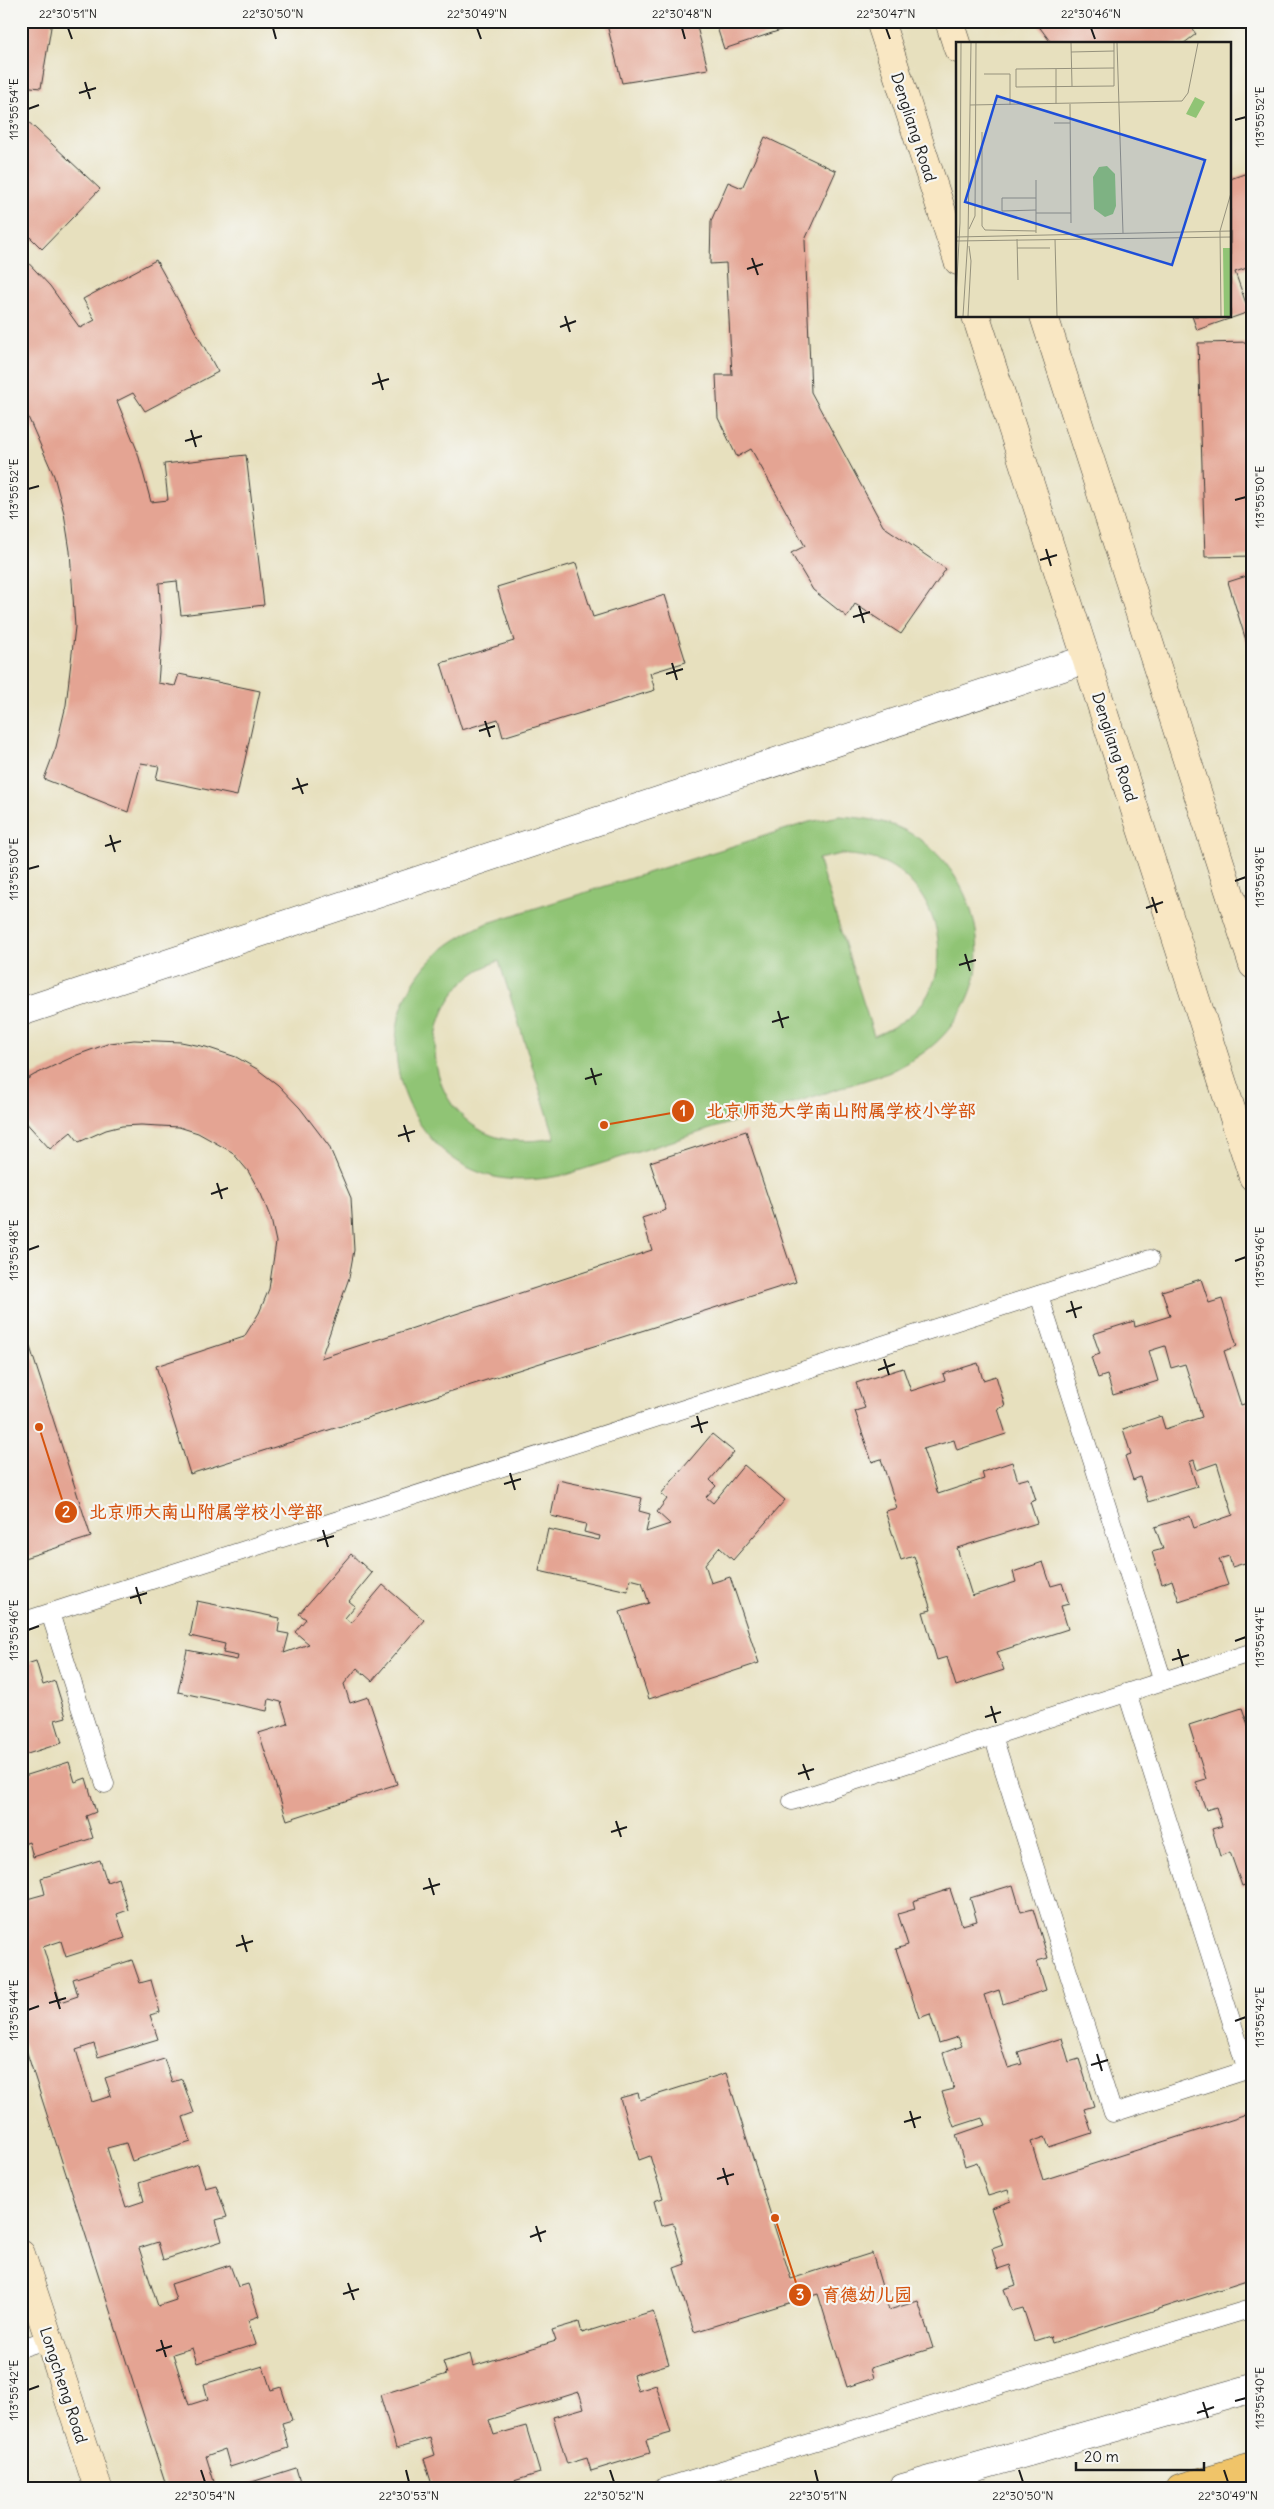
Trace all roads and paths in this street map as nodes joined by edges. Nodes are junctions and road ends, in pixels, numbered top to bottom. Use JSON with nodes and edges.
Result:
{"nodes":[{"id":1,"x":880,"y":21,"type":"edge"},
{"id":2,"x":949,"y":21,"type":"edge"},
{"id":3,"x":956,"y":43,"type":"edge"},
{"id":4,"x":956,"y":255,"type":"edge"},
{"id":5,"x":977,"y":318,"type":"edge"},
{"id":6,"x":1045,"y":318,"type":"edge"},
{"id":7,"x":1086,"y":659,"type":"junction"},
{"id":8,"x":1253,"y":965,"type":"edge"},
{"id":9,"x":21,"y":1012,"type":"edge"},
{"id":10,"x":1253,"y":1178,"type":"edge"},
{"id":11,"x":1150,"y":1260,"type":"dead end"},
{"id":12,"x":1039,"y":1295,"type":"junction"},
{"id":13,"x":50,"y":1613,"type":"junction"},
{"id":14,"x":21,"y":1622,"type":"edge"},
{"id":15,"x":1253,"y":1652,"type":"edge"},
{"id":16,"x":1163,"y":1681,"type":"junction"},
{"id":17,"x":1127,"y":1693,"type":"junction"},
{"id":18,"x":993,"y":1736,"type":"junction"},
{"id":19,"x":105,"y":1784,"type":"dead end"},
{"id":20,"x":792,"y":1801,"type":"dead end"},
{"id":21,"x":21,"y":2254,"type":"edge"},
{"id":22,"x":1253,"y":2308,"type":"edge"},
{"id":23,"x":49,"y":2339,"type":"junction"},
{"id":24,"x":21,"y":2348,"type":"edge"},
{"id":25,"x":1253,"y":2388,"type":"edge"},
{"id":26,"x":1253,"y":2467,"type":"edge"},
{"id":27,"x":98,"y":2488,"type":"edge"},
{"id":28,"x":662,"y":2488,"type":"edge"},
{"id":29,"x":903,"y":2488,"type":"edge"},
{"id":30,"x":1180,"y":2488,"type":"edge"}],
"edges":[{"from":1,"to":4,"type":"street","name":"Dengliang Road"},
{"from":2,"to":3,"type":"street"},
{"from":5,"to":7,"type":"street","name":"Dengliang Road"},
{"from":6,"to":8,"type":"street"},
{"from":7,"to":9,"type":"street"},
{"from":7,"to":10,"type":"street","name":"Dengliang Road"},
{"from":11,"to":12,"type":"lane"},
{"from":12,"to":13,"type":"lane"},
{"from":12,"to":16,"type":"lane"},
{"from":13,"to":14,"type":"lane"},
{"from":13,"to":19,"type":"lane"},
{"from":15,"to":16,"type":"lane"},
{"from":16,"to":17,"type":"lane"},
{"from":17,"to":18,"type":"lane"},
{"from":17,"to":18,"type":"lane"},
{"from":18,"to":20,"type":"lane"},
{"from":21,"to":23,"type":"street","name":"Longcheng Road"},
{"from":22,"to":28,"type":"lane"},
{"from":23,"to":24,"type":"lane"},
{"from":23,"to":27,"type":"street","name":"Longcheng Road"},
{"from":25,"to":29,"type":"street"},
{"from":26,"to":30,"type":"main road"}]}
